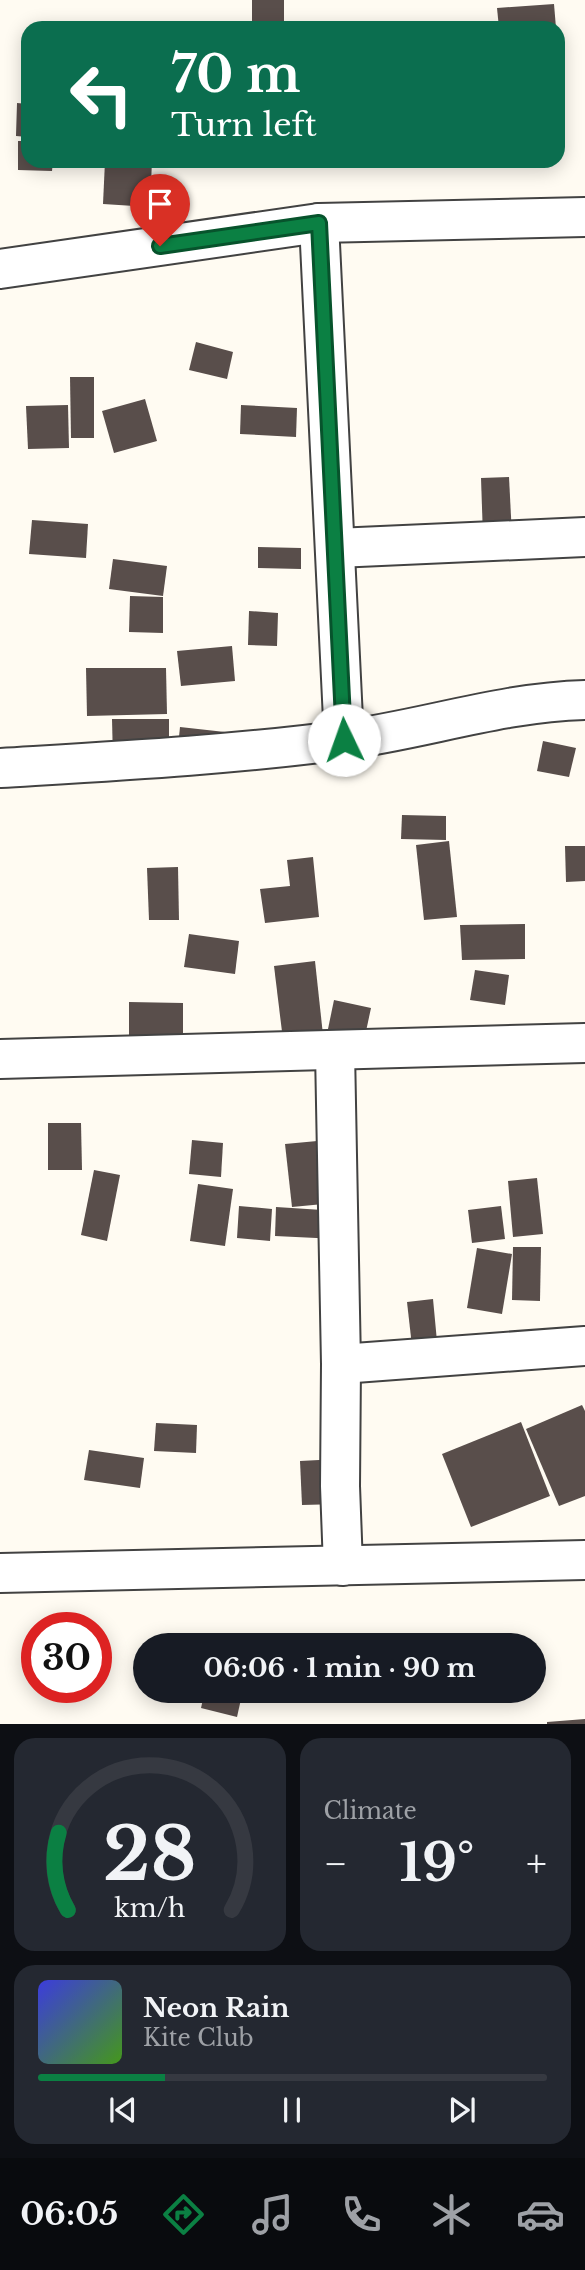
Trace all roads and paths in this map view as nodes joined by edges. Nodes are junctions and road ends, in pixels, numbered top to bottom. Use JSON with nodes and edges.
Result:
{"nodes":[{"id":1,"x":585,"y":217,"type":"edge"},
{"id":2,"x":319,"y":223,"type":"junction"},
{"id":3,"x":0,"y":269,"type":"edge"},
{"id":4,"x":585,"y":537,"type":"edge"},
{"id":5,"x":336,"y":548,"type":"junction"},
{"id":6,"x":585,"y":699,"type":"edge"},
{"id":7,"x":344,"y":740,"type":"junction"},
{"id":8,"x":0,"y":768,"type":"edge"},
{"id":9,"x":585,"y":1043,"type":"edge"},
{"id":10,"x":335,"y":1051,"type":"junction"},
{"id":11,"x":0,"y":1059,"type":"edge"},
{"id":12,"x":585,"y":1346,"type":"edge"},
{"id":13,"x":341,"y":1364,"type":"junction"},
{"id":14,"x":585,"y":1560,"type":"edge"},
{"id":15,"x":343,"y":1566,"type":"junction"},
{"id":16,"x":0,"y":1573,"type":"edge"}],
"edges":[{"from":1,"to":2,"type":"street"},
{"from":2,"to":3,"type":"street"},
{"from":2,"to":5,"type":"street"},
{"from":4,"to":5,"type":"street"},
{"from":5,"to":7,"type":"street"},
{"from":6,"to":7,"type":"street"},
{"from":7,"to":8,"type":"street"},
{"from":9,"to":10,"type":"street"},
{"from":10,"to":11,"type":"street"},
{"from":10,"to":13,"type":"street"},
{"from":12,"to":13,"type":"street"},
{"from":13,"to":15,"type":"street"},
{"from":14,"to":15,"type":"street"},
{"from":15,"to":16,"type":"street"}]}
